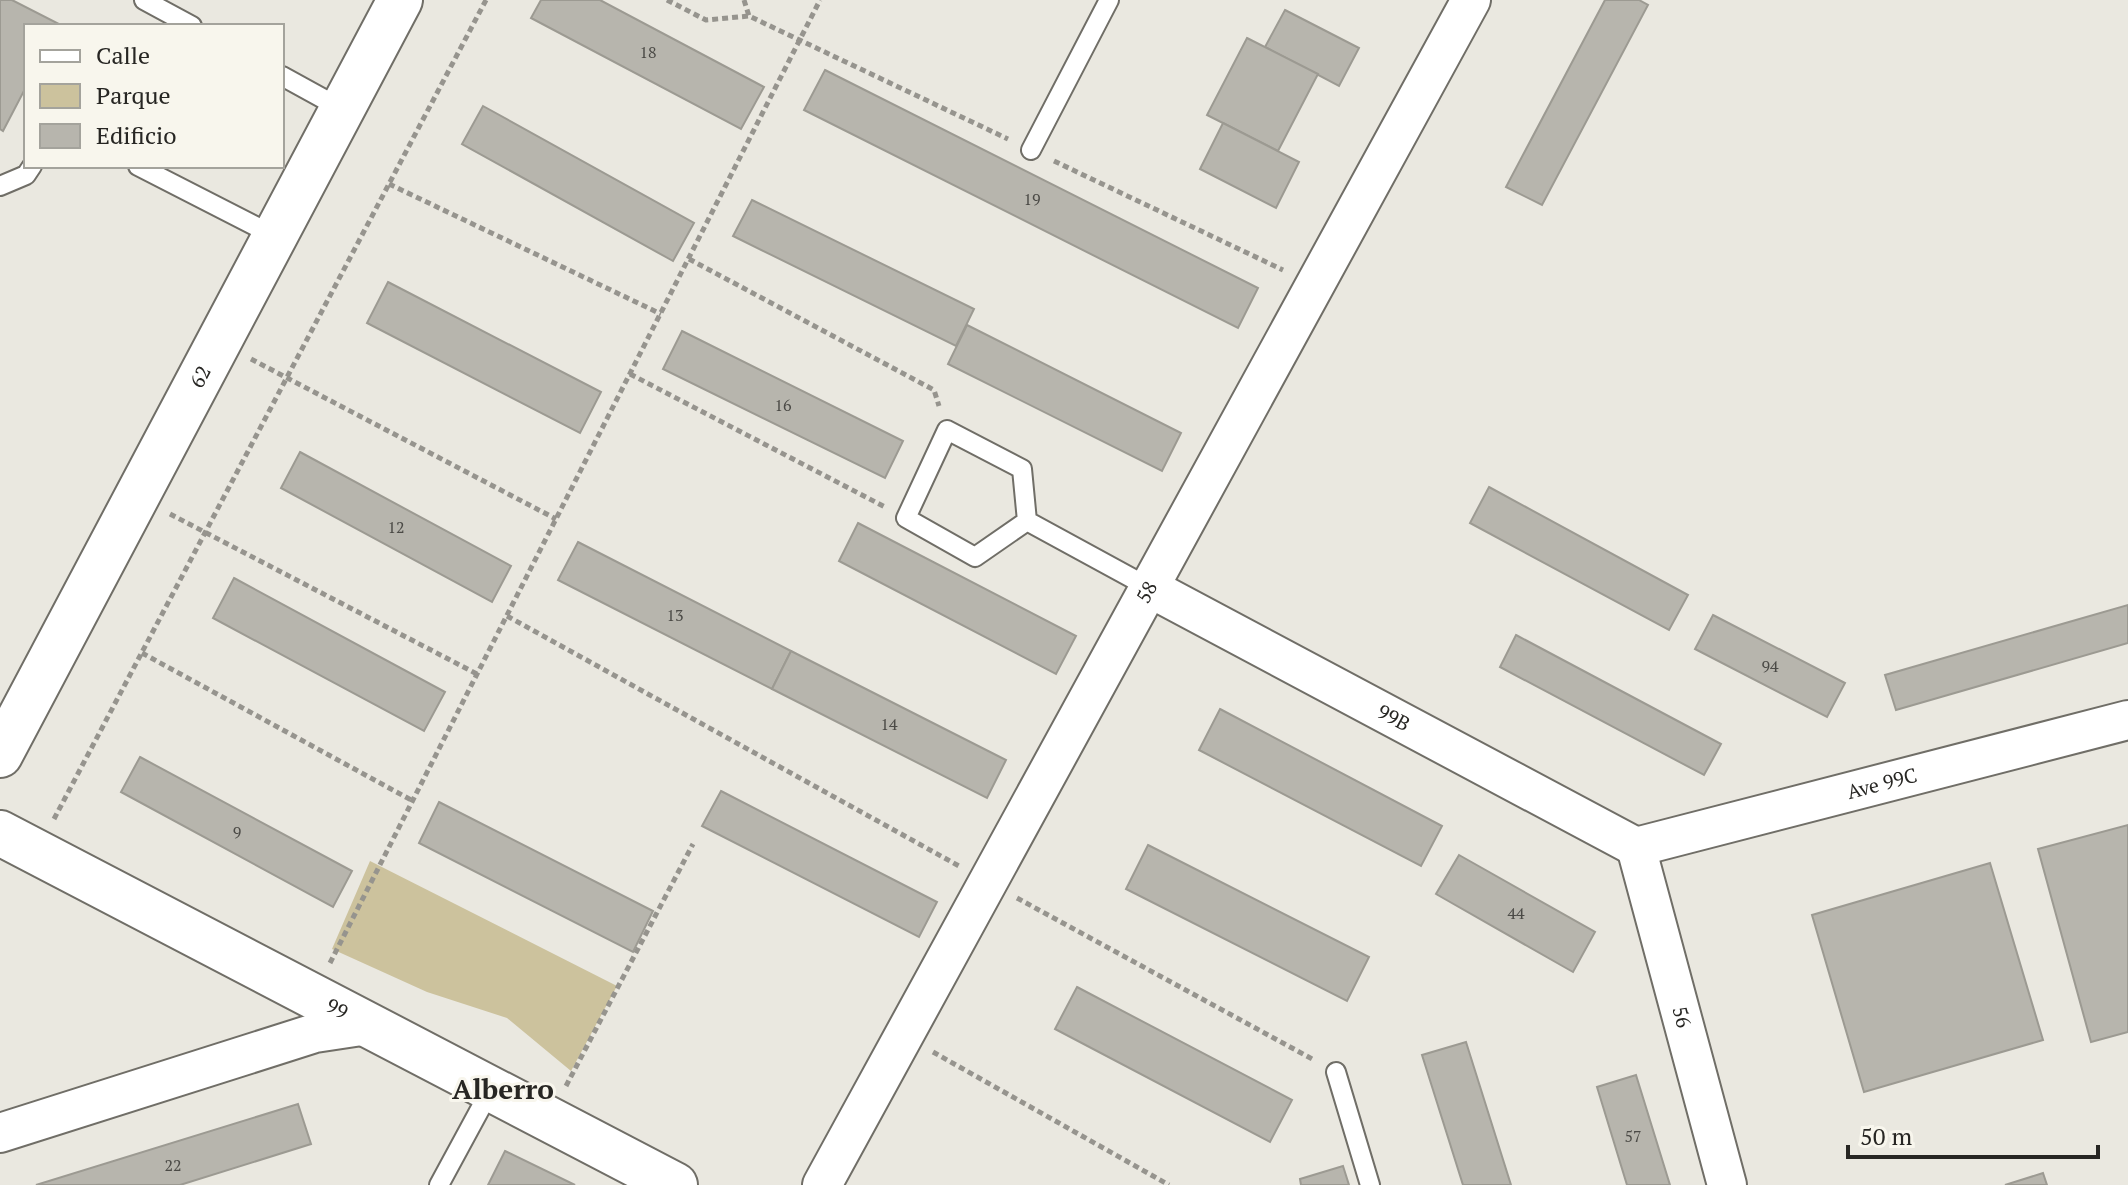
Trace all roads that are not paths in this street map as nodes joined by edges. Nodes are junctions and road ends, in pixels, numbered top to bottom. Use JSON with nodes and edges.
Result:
{"nodes":[{"id":1,"x":144,"y":0,"type":"edge"},
{"id":2,"x":400,"y":0,"type":"edge"},
{"id":3,"x":1109,"y":0,"type":"edge"},
{"id":4,"x":1471,"y":0,"type":"edge"},
{"id":5,"x":188,"y":24,"type":"edge"},
{"id":6,"x":284,"y":77,"type":"edge"},
{"id":7,"x":342,"y":109,"type":"junction"},
{"id":8,"x":1031,"y":150,"type":"road end"},
{"id":9,"x":31,"y":168,"type":"edge"},
{"id":10,"x":142,"y":168,"type":"edge"},
{"id":11,"x":0,"y":186,"type":"edge"},
{"id":12,"x":275,"y":236,"type":"junction"},
{"id":13,"x":1027,"y":521,"type":"junction"},
{"id":14,"x":1150,"y":588,"type":"junction"},
{"id":15,"x":2128,"y":720,"type":"edge"},
{"id":16,"x":0,"y":755,"type":"edge"},
{"id":17,"x":18,"y":843,"type":"edge"},
{"id":18,"x":1636,"y":847,"type":"junction"},
{"id":19,"x":368,"y":1025,"type":"junction"},
{"id":20,"x":1336,"y":1072,"type":"road end"},
{"id":21,"x":491,"y":1089,"type":"junction"},
{"id":22,"x":0,"y":1133,"type":"edge"},
{"id":23,"x":439,"y":1185,"type":"edge"},
{"id":24,"x":675,"y":1185,"type":"edge"},
{"id":25,"x":822,"y":1185,"type":"edge"},
{"id":26,"x":1370,"y":1185,"type":"edge"},
{"id":27,"x":1727,"y":1185,"type":"edge"}],
"edges":[{"from":1,"to":5,"type":"lane"},
{"from":2,"to":7,"type":"street","name":"62"},
{"from":3,"to":8,"type":"lane"},
{"from":4,"to":14,"type":"street","name":"58"},
{"from":6,"to":7,"type":"lane"},
{"from":7,"to":12,"type":"street","name":"62"},
{"from":9,"to":11,"type":"lane"},
{"from":10,"to":12,"type":"lane"},
{"from":12,"to":16,"type":"street","name":"62"},
{"from":13,"to":13,"type":"lane"},
{"from":13,"to":14,"type":"lane"},
{"from":14,"to":18,"type":"street","name":"99B"},
{"from":14,"to":25,"type":"street","name":"58"},
{"from":15,"to":18,"type":"street","name":"Ave 99C"},
{"from":17,"to":19,"type":"street","name":"99"},
{"from":18,"to":27,"type":"street","name":"56"},
{"from":19,"to":21,"type":"street","name":"99"},
{"from":19,"to":22,"type":"street"},
{"from":20,"to":26,"type":"lane"},
{"from":21,"to":23,"type":"lane"},
{"from":21,"to":24,"type":"street","name":"99"}]}
